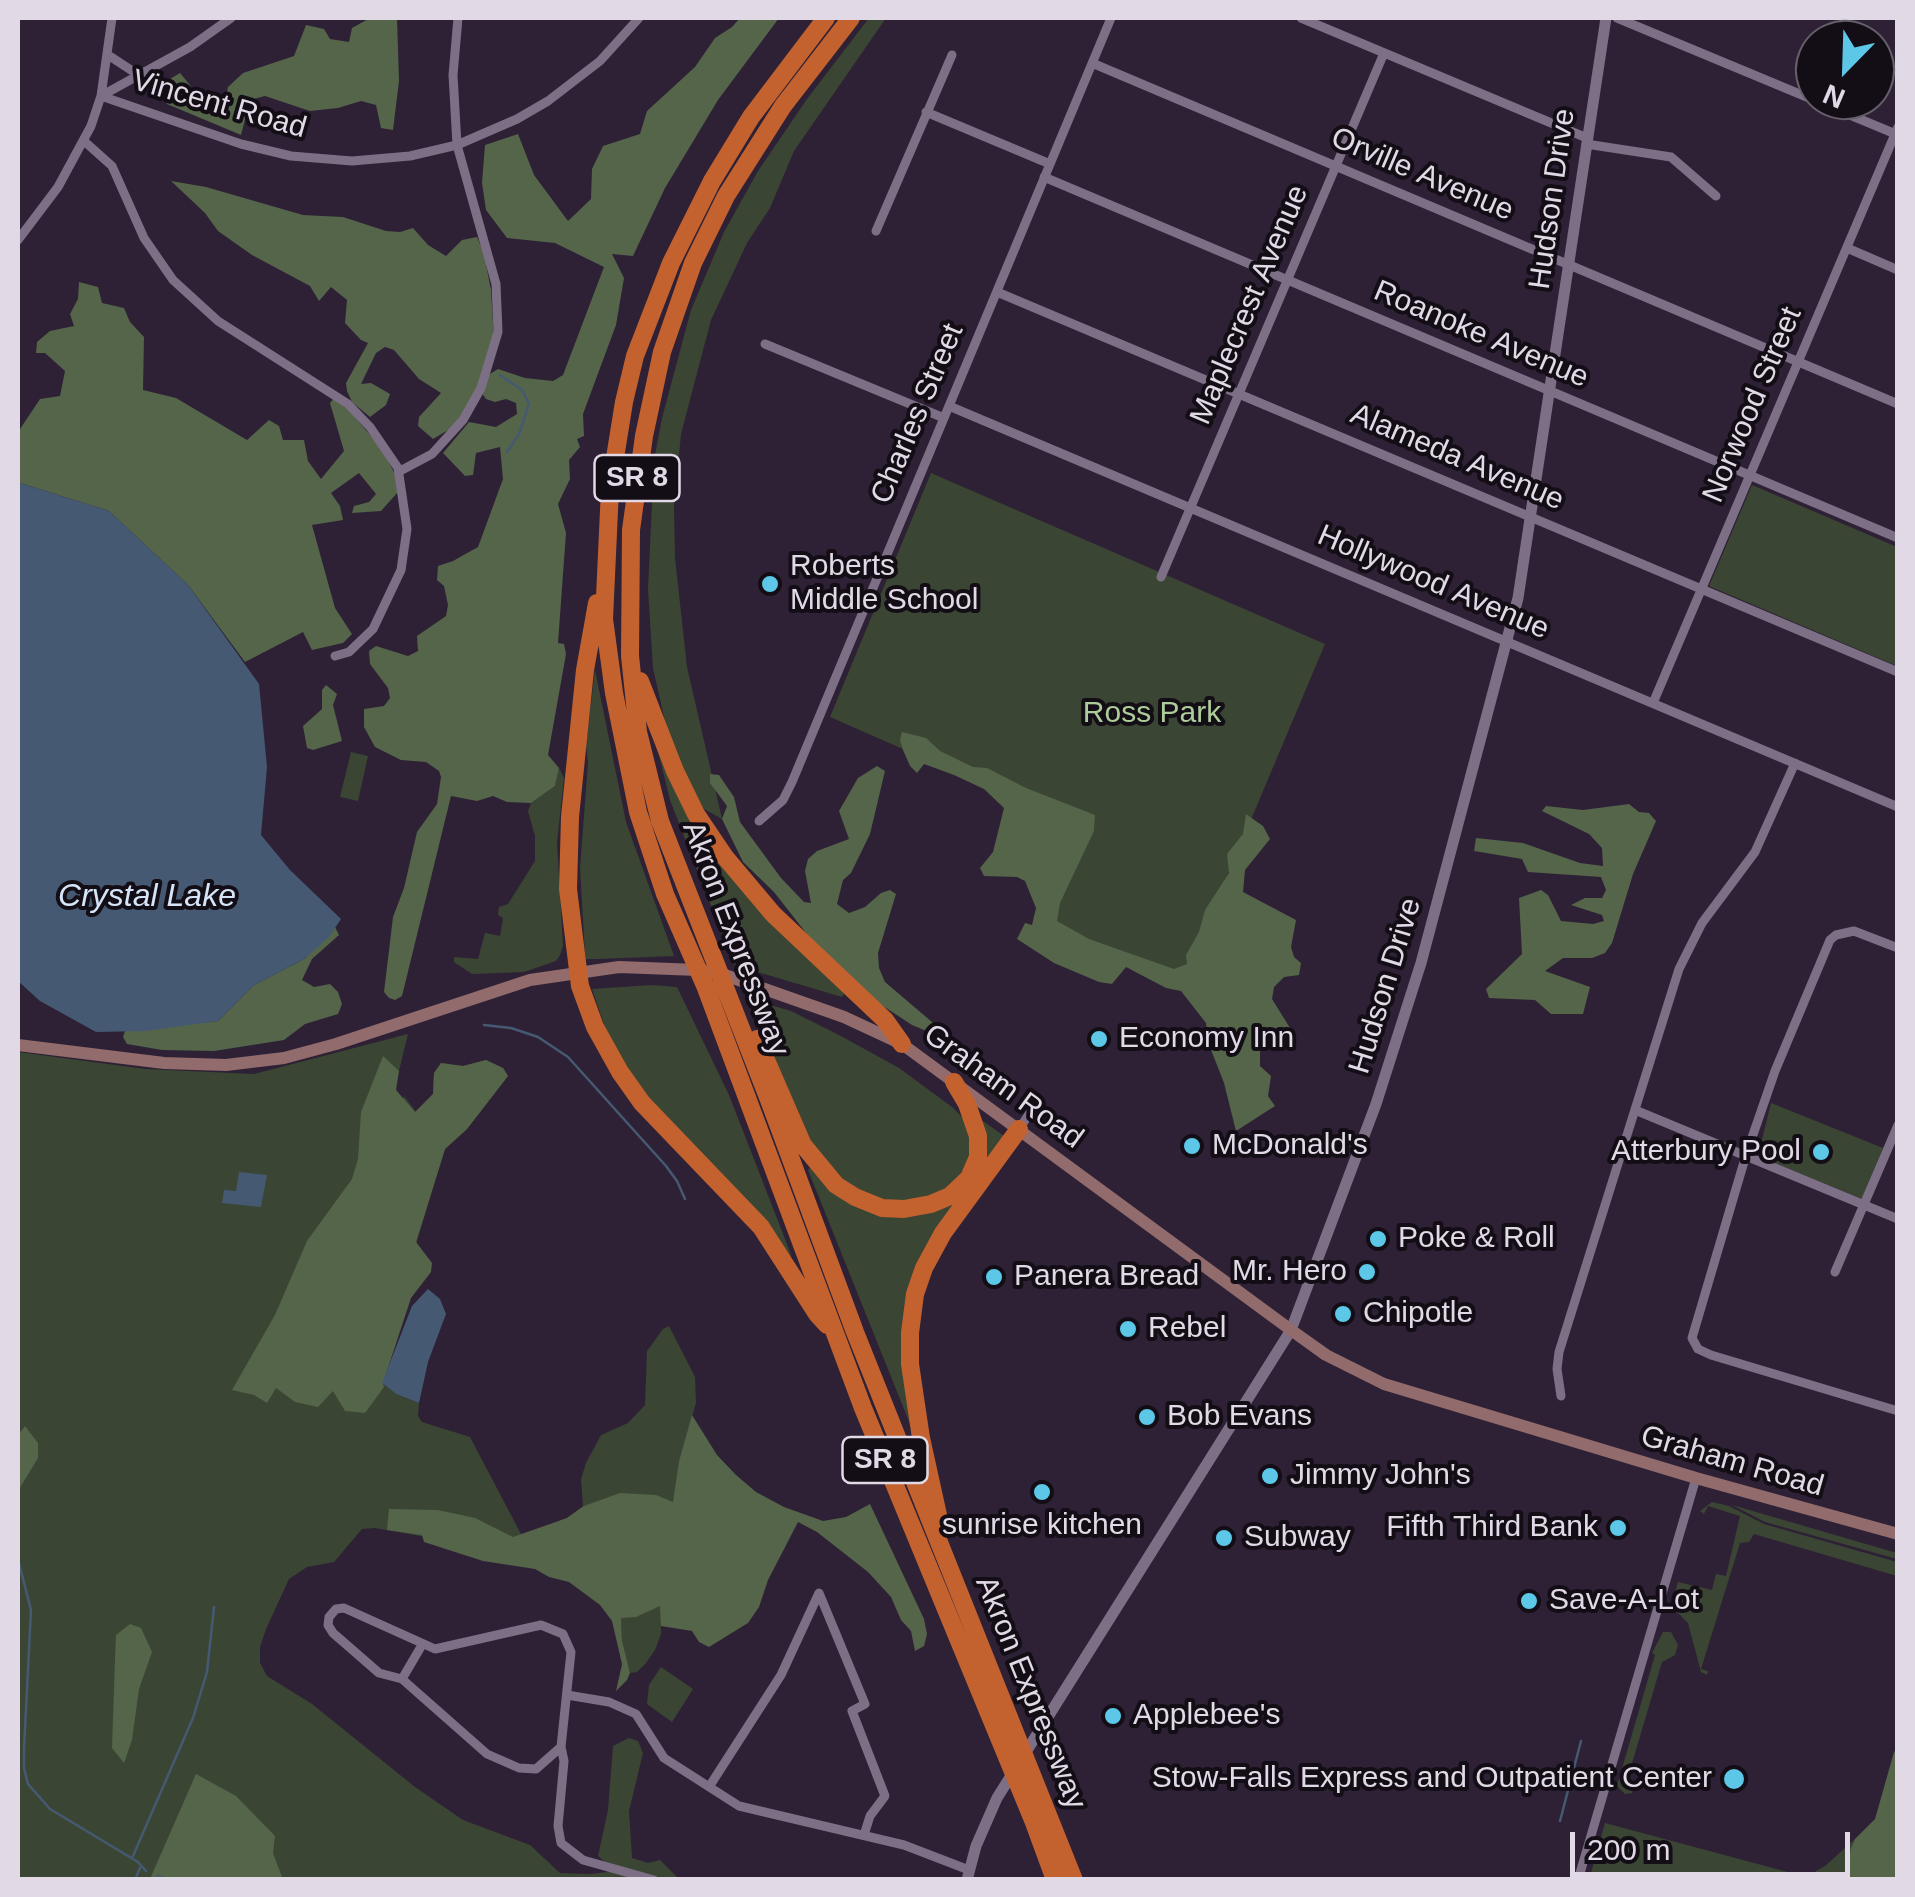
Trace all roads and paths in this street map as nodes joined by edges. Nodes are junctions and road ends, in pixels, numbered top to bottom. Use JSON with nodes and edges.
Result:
{"nodes":[{"id":1,"x":112,"y":18,"type":"edge"},
{"id":2,"x":232,"y":18,"type":"edge"},
{"id":3,"x":458,"y":18,"type":"edge"},
{"id":4,"x":639,"y":18,"type":"edge"},
{"id":5,"x":826,"y":18,"type":"edge"},
{"id":6,"x":852,"y":18,"type":"edge"},
{"id":7,"x":1111,"y":18,"type":"edge"},
{"id":8,"x":1300,"y":18,"type":"edge"},
{"id":9,"x":1606,"y":18,"type":"edge"},
{"id":10,"x":1617,"y":18,"type":"edge"},
{"id":11,"x":1384,"y":53,"type":"junction"},
{"id":12,"x":952,"y":55,"type":"dead end"},
{"id":13,"x":108,"y":56,"type":"junction"},
{"id":14,"x":1092,"y":63,"type":"junction"},
{"id":15,"x":146,"y":72,"type":"junction"},
{"id":16,"x":101,"y":96,"type":"junction"},
{"id":17,"x":926,"y":112,"type":"junction"},
{"id":18,"x":1896,"y":132,"type":"edge"},
{"id":19,"x":1586,"y":141,"type":"junction"},
{"id":20,"x":84,"y":142,"type":"junction"},
{"id":21,"x":457,"y":145,"type":"junction"},
{"id":22,"x":1050,"y":164,"type":"junction"},
{"id":23,"x":1336,"y":166,"type":"junction"},
{"id":24,"x":1044,"y":178,"type":"junction"},
{"id":25,"x":1716,"y":196,"type":"dead end"},
{"id":26,"x":876,"y":231,"type":"dead end"},
{"id":27,"x":18,"y":240,"type":"edge"},
{"id":28,"x":1846,"y":248,"type":"junction"},
{"id":29,"x":1570,"y":266,"type":"junction"},
{"id":30,"x":1898,"y":270,"type":"edge"},
{"id":31,"x":1288,"y":280,"type":"junction"},
{"id":32,"x":997,"y":292,"type":"junction"},
{"id":33,"x":765,"y":344,"type":"dead end"},
{"id":34,"x":1798,"y":361,"type":"junction"},
{"id":35,"x":1550,"y":391,"type":"junction"},
{"id":36,"x":1240,"y":394,"type":"junction"},
{"id":37,"x":1898,"y":404,"type":"edge"},
{"id":38,"x":949,"y":406,"type":"junction"},
{"id":39,"x":944,"y":418,"type":"junction"},
{"id":40,"x":400,"y":471,"type":"junction"},
{"id":41,"x":1750,"y":476,"type":"junction"},
{"id":42,"x":1191,"y":507,"type":"junction"},
{"id":43,"x":1531,"y":516,"type":"junction"},
{"id":44,"x":1898,"y":538,"type":"edge"},
{"id":45,"x":605,"y":558,"type":"junction"},
{"id":46,"x":1162,"y":577,"type":"dead end"},
{"id":47,"x":1702,"y":588,"type":"junction"},
{"id":48,"x":628,"y":598,"type":"junction"},
{"id":49,"x":1508,"y":642,"type":"junction"},
{"id":50,"x":336,"y":656,"type":"dead end"},
{"id":51,"x":1898,"y":672,"type":"edge"},
{"id":52,"x":1653,"y":703,"type":"junction"},
{"id":53,"x":1795,"y":762,"type":"junction"},
{"id":54,"x":1898,"y":806,"type":"edge"},
{"id":55,"x":759,"y":821,"type":"dead end"},
{"id":56,"x":1898,"y":948,"type":"edge"},
{"id":57,"x":577,"y":972,"type":"junction"},
{"id":58,"x":722,"y":979,"type":"junction"},
{"id":59,"x":902,"y":1044,"type":"junction"},
{"id":60,"x":18,"y":1045,"type":"edge"},
{"id":61,"x":954,"y":1082,"type":"junction"},
{"id":62,"x":1038,"y":1101,"type":"dead end"},
{"id":63,"x":1635,"y":1110,"type":"junction"},
{"id":64,"x":1898,"y":1125,"type":"edge"},
{"id":65,"x":1019,"y":1129,"type":"junction"},
{"id":66,"x":1746,"y":1155,"type":"junction"},
{"id":67,"x":1865,"y":1205,"type":"junction"},
{"id":68,"x":1898,"y":1218,"type":"edge"},
{"id":69,"x":1835,"y":1272,"type":"dead end"},
{"id":70,"x":1291,"y":1330,"type":"junction"},
{"id":71,"x":835,"y":1332,"type":"junction"},
{"id":72,"x":1561,"y":1396,"type":"dead end"},
{"id":73,"x":1898,"y":1411,"type":"edge"},
{"id":74,"x":1696,"y":1478,"type":"junction"},
{"id":75,"x":1898,"y":1534,"type":"edge"},
{"id":76,"x":951,"y":1570,"type":"junction"},
{"id":77,"x":422,"y":1645,"type":"junction"},
{"id":78,"x":402,"y":1680,"type":"junction"},
{"id":79,"x":566,"y":1696,"type":"junction"},
{"id":80,"x":561,"y":1747,"type":"junction"},
{"id":81,"x":709,"y":1786,"type":"junction"},
{"id":82,"x":864,"y":1835,"type":"junction"},
{"id":83,"x":968,"y":1875,"type":"edge"},
{"id":84,"x":654,"y":1880,"type":"edge"},
{"id":85,"x":1055,"y":1880,"type":"edge"},
{"id":86,"x":1074,"y":1880,"type":"edge"},
{"id":87,"x":1578,"y":1880,"type":"edge"}],
"edges":[{"from":1,"to":13,"type":"street"},
{"from":2,"to":15,"type":"street"},
{"from":3,"to":21,"type":"street"},
{"from":4,"to":21,"type":"street","name":"Vincent Road"},
{"from":5,"to":45,"type":"highway","name":"Akron Expressway","number":"SR 8"},
{"from":6,"to":48,"type":"highway","name":"Akron Expressway","number":"SR 8"},
{"from":7,"to":14,"type":"street","name":"Charles Street"},
{"from":8,"to":11,"type":"street"},
{"from":9,"to":19,"type":"street","name":"Hudson Drive"},
{"from":10,"to":18,"type":"street"},
{"from":11,"to":19,"type":"street"},
{"from":11,"to":23,"type":"street","name":"Maplecrest Avenue"},
{"from":12,"to":17,"type":"street"},
{"from":13,"to":15,"type":"street"},
{"from":13,"to":16,"type":"street"},
{"from":14,"to":22,"type":"street","name":"Charles Street"},
{"from":14,"to":23,"type":"street","name":"Orville Avenue"},
{"from":15,"to":16,"type":"street"},
{"from":16,"to":20,"type":"street"},
{"from":16,"to":21,"type":"street","name":"Vincent Road"},
{"from":17,"to":22,"type":"street"},
{"from":17,"to":26,"type":"street"},
{"from":18,"to":28,"type":"street","name":"Norwood Street"},
{"from":19,"to":25,"type":"street"},
{"from":19,"to":29,"type":"street","name":"Hudson Drive"},
{"from":20,"to":27,"type":"street"},
{"from":20,"to":40,"type":"street"},
{"from":21,"to":40,"type":"street"},
{"from":22,"to":24,"type":"street","name":"Charles Street"},
{"from":23,"to":29,"type":"street","name":"Orville Avenue"},
{"from":23,"to":31,"type":"street","name":"Maplecrest Avenue"},
{"from":24,"to":31,"type":"street","name":"Roanoke Avenue"},
{"from":24,"to":32,"type":"street","name":"Charles Street"},
{"from":28,"to":30,"type":"street"},
{"from":28,"to":34,"type":"street","name":"Norwood Street"},
{"from":29,"to":34,"type":"street","name":"Orville Avenue"},
{"from":29,"to":35,"type":"street","name":"Hudson Drive"},
{"from":31,"to":35,"type":"street","name":"Roanoke Avenue"},
{"from":31,"to":36,"type":"street","name":"Maplecrest Avenue"},
{"from":32,"to":36,"type":"street","name":"Alameda Avenue"},
{"from":32,"to":38,"type":"street","name":"Charles Street"},
{"from":33,"to":39,"type":"street"},
{"from":34,"to":37,"type":"street","name":"Orville Avenue"},
{"from":34,"to":41,"type":"street","name":"Norwood Street"},
{"from":35,"to":41,"type":"street","name":"Roanoke Avenue"},
{"from":35,"to":43,"type":"street","name":"Hudson Drive"},
{"from":36,"to":42,"type":"street","name":"Maplecrest Avenue"},
{"from":36,"to":43,"type":"street","name":"Alameda Avenue"},
{"from":38,"to":39,"type":"street","name":"Charles Street"},
{"from":38,"to":42,"type":"street","name":"Hollywood Avenue"},
{"from":39,"to":55,"type":"street","name":"Charles Street"},
{"from":40,"to":50,"type":"street"},
{"from":41,"to":44,"type":"street","name":"Roanoke Avenue"},
{"from":41,"to":47,"type":"street","name":"Norwood Street"},
{"from":42,"to":46,"type":"street","name":"Maplecrest Avenue"},
{"from":42,"to":49,"type":"street","name":"Hollywood Avenue"},
{"from":43,"to":47,"type":"street","name":"Alameda Avenue"},
{"from":43,"to":49,"type":"street","name":"Hudson Drive"},
{"from":45,"to":57,"type":"highway"},
{"from":45,"to":71,"type":"highway","name":"Akron Expressway","number":"SR 8"},
{"from":47,"to":51,"type":"street","name":"Alameda Avenue"},
{"from":47,"to":52,"type":"street","name":"Norwood Street"},
{"from":48,"to":58,"type":"highway","name":"Akron Expressway","number":"SR 8"},
{"from":48,"to":59,"type":"highway"},
{"from":49,"to":52,"type":"street","name":"Hollywood Avenue"},
{"from":49,"to":70,"type":"street","name":"Hudson Drive"},
{"from":52,"to":53,"type":"street","name":"Hollywood Avenue"},
{"from":53,"to":54,"type":"street","name":"Hollywood Avenue"},
{"from":53,"to":63,"type":"street"},
{"from":56,"to":66,"type":"street"},
{"from":57,"to":59,"type":"main road","name":"Graham Road"},
{"from":57,"to":60,"type":"main road","name":"Graham Road"},
{"from":57,"to":71,"type":"highway"},
{"from":58,"to":61,"type":"highway"},
{"from":58,"to":76,"type":"highway","name":"Akron Expressway","number":"SR 8"},
{"from":59,"to":61,"type":"main road","name":"Graham Road"},
{"from":61,"to":65,"type":"main road","name":"Graham Road"},
{"from":62,"to":65,"type":"street"},
{"from":63,"to":66,"type":"street"},
{"from":63,"to":72,"type":"street"},
{"from":64,"to":67,"type":"street"},
{"from":65,"to":70,"type":"main road","name":"Graham Road"},
{"from":65,"to":76,"type":"highway"},
{"from":66,"to":67,"type":"street"},
{"from":66,"to":73,"type":"street"},
{"from":67,"to":68,"type":"street"},
{"from":67,"to":69,"type":"street"},
{"from":70,"to":74,"type":"main road","name":"Graham Road"},
{"from":70,"to":83,"type":"street","name":"Hudson Drive"},
{"from":71,"to":85,"type":"highway","name":"Akron Expressway","number":"SR 8"},
{"from":74,"to":75,"type":"main road","name":"Graham Road"},
{"from":74,"to":87,"type":"street"},
{"from":76,"to":86,"type":"highway","name":"Akron Expressway","number":"SR 8"},
{"from":77,"to":78,"type":"street"},
{"from":77,"to":78,"type":"street"},
{"from":77,"to":79,"type":"street"},
{"from":78,"to":80,"type":"street"},
{"from":79,"to":80,"type":"street"},
{"from":79,"to":81,"type":"street"},
{"from":80,"to":84,"type":"street"},
{"from":81,"to":82,"type":"street"},
{"from":81,"to":82,"type":"street"},
{"from":82,"to":83,"type":"street"}]}
